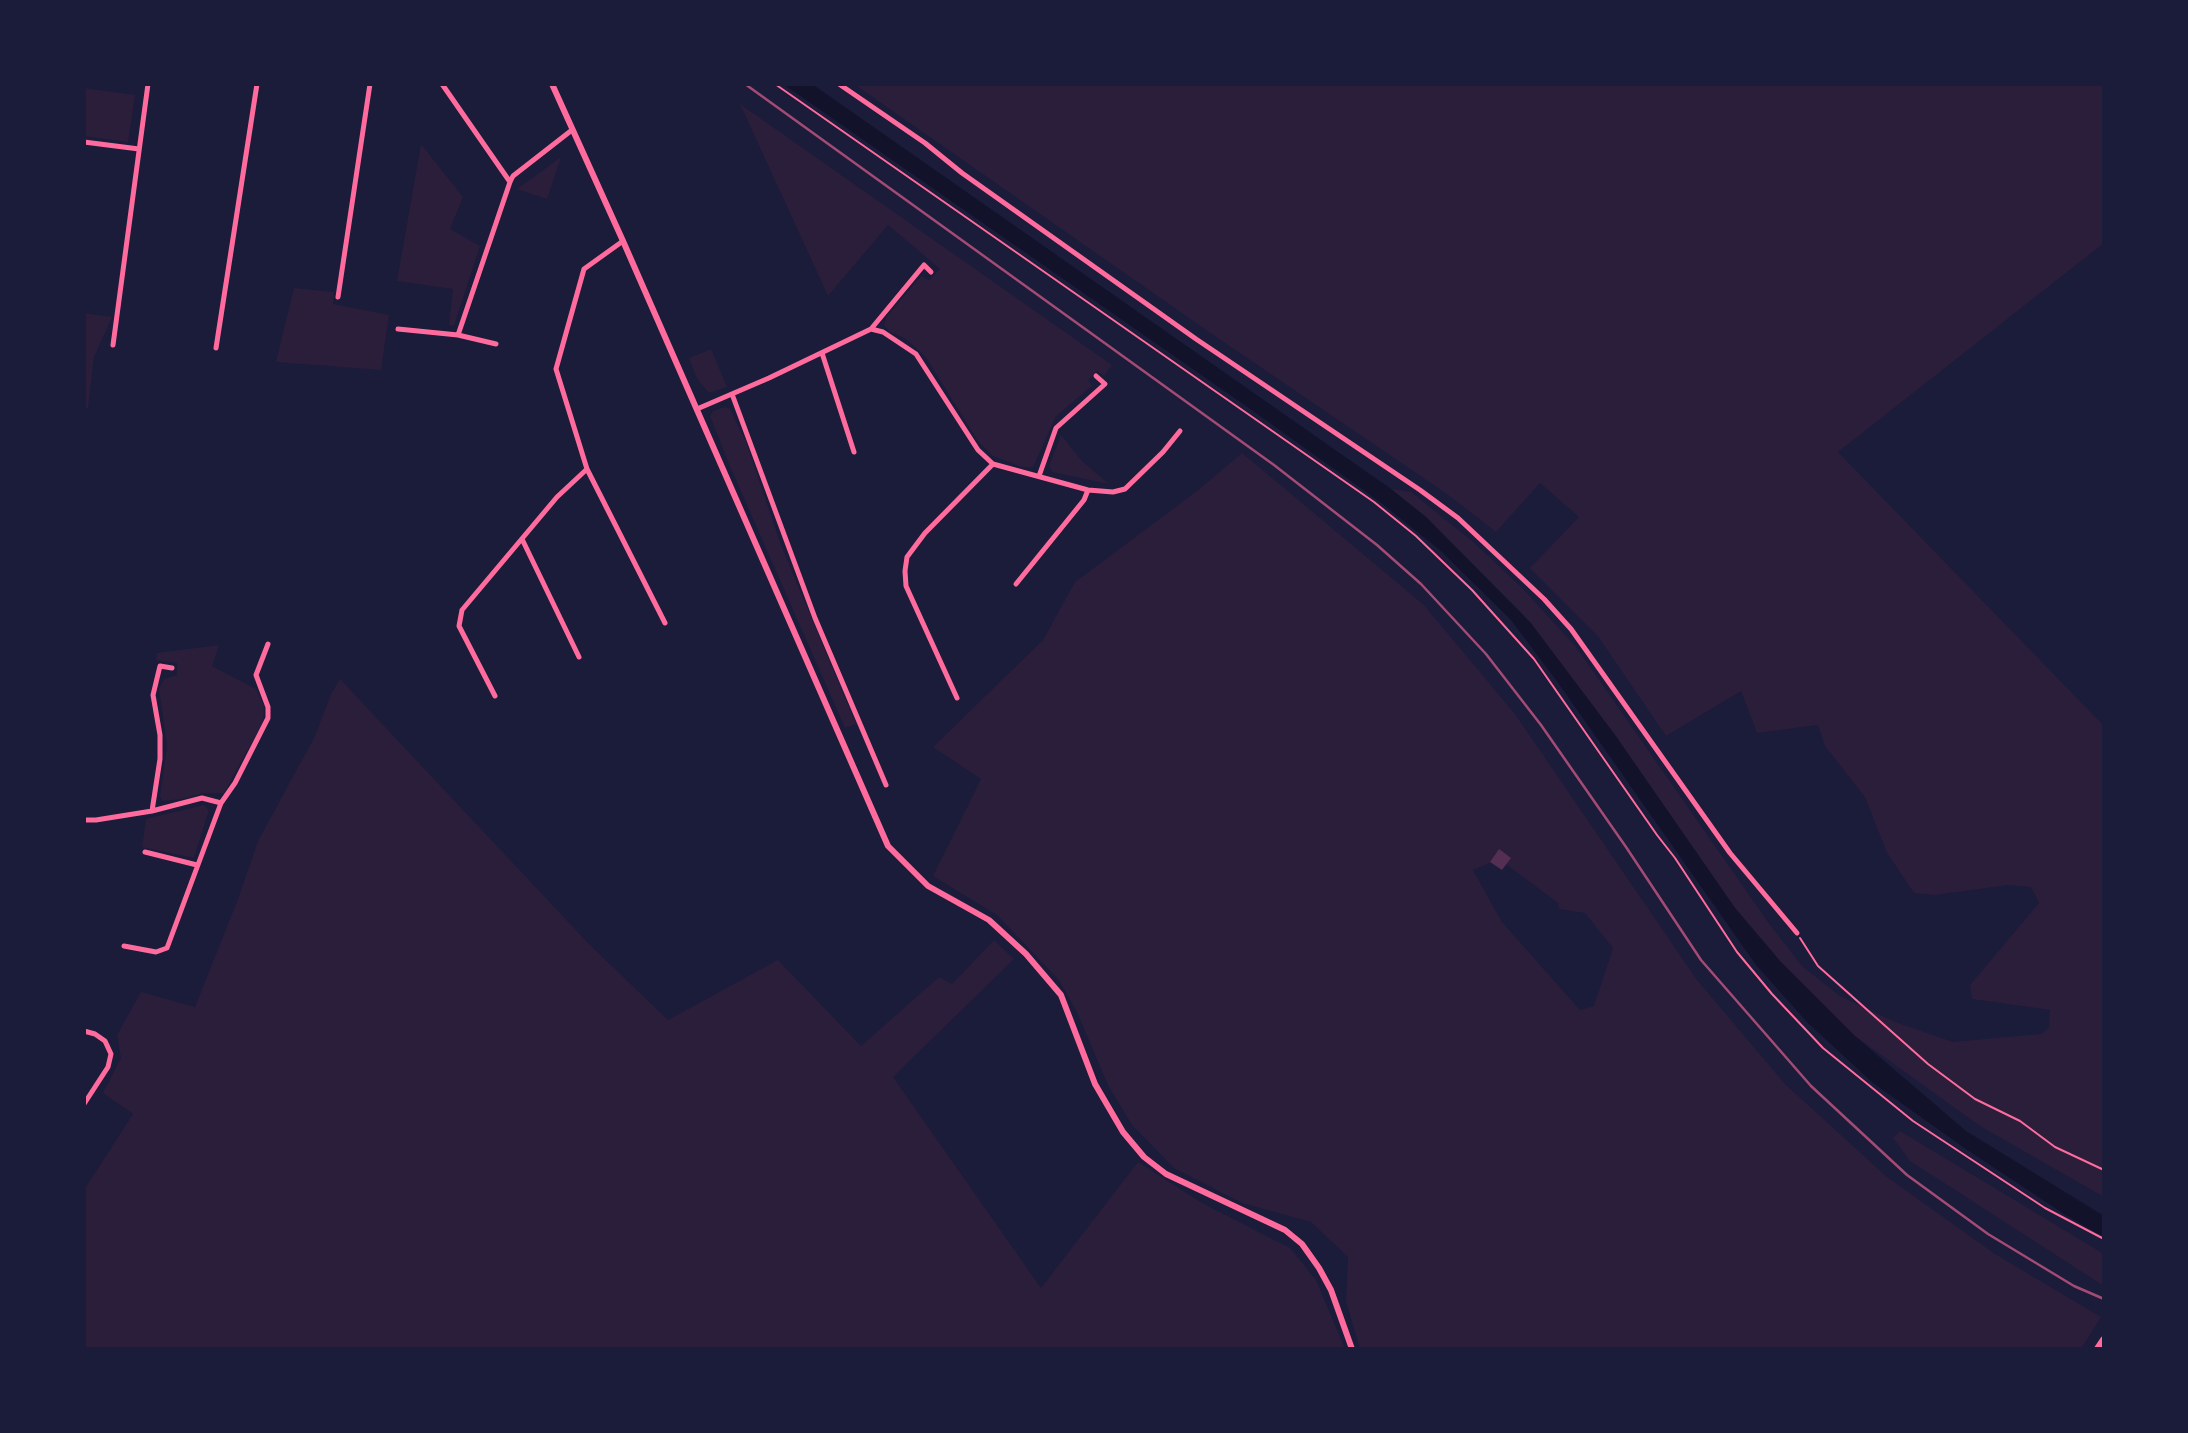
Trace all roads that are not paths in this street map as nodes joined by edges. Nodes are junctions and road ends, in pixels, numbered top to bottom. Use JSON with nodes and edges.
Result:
{"nodes":[{"id":1,"x":148,"y":84,"type":"edge"},
{"id":2,"x":257,"y":84,"type":"edge"},
{"id":3,"x":370,"y":84,"type":"edge"},
{"id":4,"x":442,"y":84,"type":"edge"},
{"id":5,"x":551,"y":84,"type":"edge"},
{"id":6,"x":839,"y":84,"type":"edge"},
{"id":7,"x":572,"y":130,"type":"junction"},
{"id":8,"x":84,"y":142,"type":"edge"},
{"id":9,"x":139,"y":149,"type":"junction"},
{"id":10,"x":510,"y":182,"type":"junction"},
{"id":11,"x":623,"y":241,"type":"junction"},
{"id":12,"x":931,"y":272,"type":"dead end"},
{"id":13,"x":338,"y":297,"type":"dead end"},
{"id":14,"x":398,"y":329,"type":"dead end"},
{"id":15,"x":871,"y":329,"type":"junction"},
{"id":16,"x":458,"y":335,"type":"junction"},
{"id":17,"x":496,"y":344,"type":"dead end"},
{"id":18,"x":113,"y":345,"type":"dead end"},
{"id":19,"x":216,"y":348,"type":"dead end"},
{"id":20,"x":822,"y":353,"type":"junction"},
{"id":21,"x":1096,"y":376,"type":"dead end"},
{"id":22,"x":732,"y":394,"type":"junction"},
{"id":23,"x":697,"y":409,"type":"junction"},
{"id":24,"x":1180,"y":431,"type":"dead end"},
{"id":25,"x":854,"y":452,"type":"dead end"},
{"id":26,"x":993,"y":464,"type":"junction"},
{"id":27,"x":587,"y":469,"type":"junction"},
{"id":28,"x":1039,"y":476,"type":"junction"},
{"id":29,"x":1088,"y":490,"type":"junction"},
{"id":30,"x":522,"y":539,"type":"junction"},
{"id":31,"x":1016,"y":584,"type":"dead end"},
{"id":32,"x":665,"y":623,"type":"dead end"},
{"id":33,"x":257,"y":648,"type":"dead end"},
{"id":34,"x":579,"y":657,"type":"dead end"},
{"id":35,"x":172,"y":668,"type":"dead end"},
{"id":36,"x":495,"y":696,"type":"dead end"},
{"id":37,"x":957,"y":698,"type":"dead end"},
{"id":38,"x":886,"y":785,"type":"dead end"},
{"id":39,"x":220,"y":803,"type":"junction"},
{"id":40,"x":152,"y":811,"type":"junction"},
{"id":41,"x":84,"y":820,"type":"edge"},
{"id":42,"x":145,"y":852,"type":"dead end"},
{"id":43,"x":197,"y":865,"type":"junction"},
{"id":44,"x":1797,"y":933,"type":"road end"},
{"id":45,"x":124,"y":946,"type":"dead end"},
{"id":46,"x":84,"y":1031,"type":"edge"},
{"id":47,"x":84,"y":1104,"type":"edge"},
{"id":48,"x":2104,"y":1340,"type":"edge"},
{"id":49,"x":1352,"y":1349,"type":"edge"},
{"id":50,"x":2098,"y":1349,"type":"edge"}],
"edges":[{"from":1,"to":9,"type":"street"},
{"from":2,"to":19,"type":"street"},
{"from":3,"to":13,"type":"street"},
{"from":4,"to":10,"type":"street"},
{"from":5,"to":7,"type":"street"},
{"from":6,"to":44,"type":"street"},
{"from":7,"to":10,"type":"street"},
{"from":7,"to":11,"type":"street"},
{"from":8,"to":9,"type":"street"},
{"from":9,"to":18,"type":"street"},
{"from":10,"to":16,"type":"street"},
{"from":11,"to":23,"type":"street"},
{"from":11,"to":27,"type":"street"},
{"from":12,"to":15,"type":"street"},
{"from":14,"to":16,"type":"street"},
{"from":15,"to":20,"type":"street"},
{"from":15,"to":26,"type":"street"},
{"from":16,"to":17,"type":"street"},
{"from":20,"to":22,"type":"street"},
{"from":20,"to":25,"type":"street"},
{"from":21,"to":28,"type":"street"},
{"from":22,"to":23,"type":"street"},
{"from":22,"to":38,"type":"street"},
{"from":23,"to":49,"type":"street"},
{"from":24,"to":29,"type":"street"},
{"from":26,"to":28,"type":"street"},
{"from":26,"to":37,"type":"street"},
{"from":27,"to":30,"type":"street"},
{"from":27,"to":32,"type":"street"},
{"from":28,"to":29,"type":"street"},
{"from":29,"to":31,"type":"street"},
{"from":30,"to":34,"type":"street"},
{"from":30,"to":36,"type":"street"},
{"from":33,"to":39,"type":"street"},
{"from":35,"to":40,"type":"street"},
{"from":39,"to":40,"type":"street"},
{"from":39,"to":43,"type":"street"},
{"from":40,"to":41,"type":"street"},
{"from":42,"to":43,"type":"street"},
{"from":43,"to":45,"type":"street"},
{"from":46,"to":47,"type":"street"},
{"from":48,"to":50,"type":"main road"}]}
